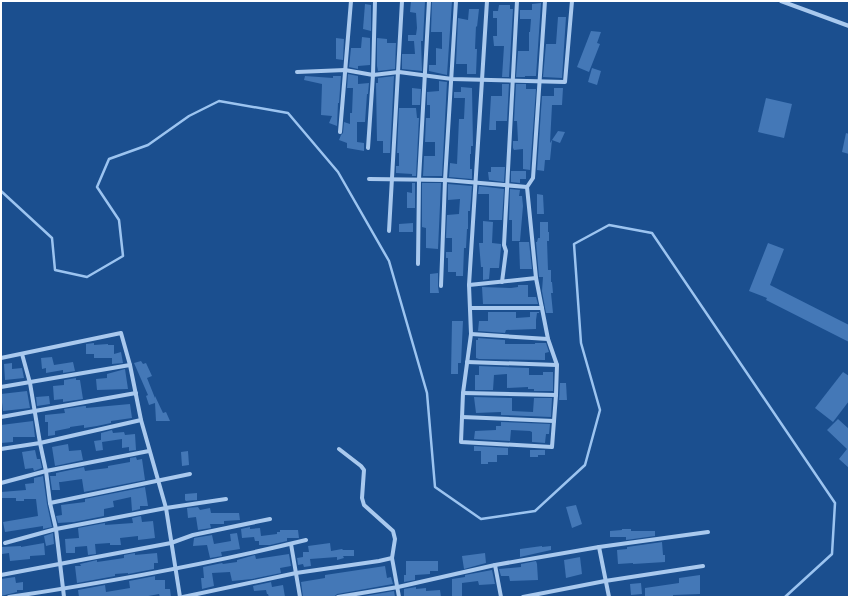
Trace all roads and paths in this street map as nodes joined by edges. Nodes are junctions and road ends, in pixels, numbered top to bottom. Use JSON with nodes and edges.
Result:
{"nodes":[{"id":1,"x":351,"y":1,"type":"edge"},
{"id":2,"x":375,"y":1,"type":"edge"},
{"id":3,"x":402,"y":1,"type":"edge"},
{"id":4,"x":429,"y":1,"type":"edge"},
{"id":5,"x":456,"y":1,"type":"edge"},
{"id":6,"x":487,"y":1,"type":"edge"},
{"id":7,"x":517,"y":1,"type":"edge"},
{"id":8,"x":545,"y":1,"type":"edge"},
{"id":9,"x":572,"y":1,"type":"edge"},
{"id":10,"x":781,"y":1,"type":"edge"},
{"id":11,"x":849,"y":26,"type":"edge"},
{"id":12,"x":345,"y":70,"type":"junction"},
{"id":13,"x":297,"y":72,"type":"dead end"},
{"id":14,"x":399,"y":72,"type":"junction"},
{"id":15,"x":373,"y":75,"type":"junction"},
{"id":16,"x":426,"y":76,"type":"junction"},
{"id":17,"x":452,"y":78,"type":"junction"},
{"id":18,"x":482,"y":80,"type":"junction"},
{"id":19,"x":512,"y":81,"type":"junction"},
{"id":20,"x":540,"y":82,"type":"junction"},
{"id":21,"x":340,"y":132,"type":"dead end"},
{"id":22,"x":368,"y":148,"type":"dead end"},
{"id":23,"x":369,"y":178,"type":"dead end"},
{"id":24,"x":419,"y":179,"type":"junction"},
{"id":25,"x":392,"y":180,"type":"junction"},
{"id":26,"x":445,"y":180,"type":"junction"},
{"id":27,"x":476,"y":182,"type":"junction"},
{"id":28,"x":507,"y":185,"type":"junction"},
{"id":29,"x":527,"y":187,"type":"junction"},
{"id":30,"x":389,"y":231,"type":"dead end"},
{"id":31,"x":418,"y":264,"type":"dead end"},
{"id":32,"x":536,"y":278,"type":"junction"},
{"id":33,"x":502,"y":282,"type":"junction"},
{"id":34,"x":469,"y":285,"type":"junction"},
{"id":35,"x":441,"y":286,"type":"dead end"},
{"id":36,"x":470,"y":308,"type":"junction"},
{"id":37,"x":542,"y":308,"type":"junction"},
{"id":38,"x":471,"y":334,"type":"junction"},
{"id":39,"x":548,"y":339,"type":"junction"},
{"id":40,"x":22,"y":354,"type":"junction"},
{"id":41,"x":1,"y":358,"type":"edge"},
{"id":42,"x":467,"y":362,"type":"junction"},
{"id":43,"x":130,"y":365,"type":"junction"},
{"id":44,"x":557,"y":365,"type":"junction"},
{"id":45,"x":30,"y":383,"type":"junction"},
{"id":46,"x":1,"y":387,"type":"edge"},
{"id":47,"x":136,"y":393,"type":"junction"},
{"id":48,"x":463,"y":393,"type":"junction"},
{"id":49,"x":556,"y":395,"type":"junction"},
{"id":50,"x":35,"y":410,"type":"junction"},
{"id":51,"x":1,"y":417,"type":"edge"},
{"id":52,"x":462,"y":417,"type":"junction"},
{"id":53,"x":141,"y":420,"type":"junction"},
{"id":54,"x":554,"y":421,"type":"junction"},
{"id":55,"x":40,"y":443,"type":"junction"},
{"id":56,"x":1,"y":449,"type":"edge"},
{"id":57,"x":339,"y":449,"type":"dead end"},
{"id":58,"x":149,"y":451,"type":"junction"},
{"id":59,"x":46,"y":471,"type":"junction"},
{"id":60,"x":190,"y":474,"type":"dead end"},
{"id":61,"x":159,"y":481,"type":"junction"},
{"id":62,"x":1,"y":483,"type":"edge"},
{"id":63,"x":226,"y":499,"type":"dead end"},
{"id":64,"x":50,"y":503,"type":"junction"},
{"id":65,"x":166,"y":508,"type":"junction"},
{"id":66,"x":270,"y":519,"type":"dead end"},
{"id":67,"x":56,"y":529,"type":"junction"},
{"id":68,"x":708,"y":532,"type":"dead end"},
{"id":69,"x":306,"y":540,"type":"dead end"},
{"id":70,"x":5,"y":543,"type":"dead end"},
{"id":71,"x":171,"y":543,"type":"junction"},
{"id":72,"x":291,"y":544,"type":"junction"},
{"id":73,"x":599,"y":547,"type":"junction"},
{"id":74,"x":392,"y":558,"type":"junction"},
{"id":75,"x":60,"y":564,"type":"junction"},
{"id":76,"x":495,"y":565,"type":"junction"},
{"id":77,"x":703,"y":566,"type":"dead end"},
{"id":78,"x":176,"y":569,"type":"junction"},
{"id":79,"x":296,"y":573,"type":"junction"},
{"id":80,"x":1,"y":575,"type":"edge"},
{"id":81,"x":605,"y":581,"type":"junction"},
{"id":82,"x":398,"y":587,"type":"junction"},
{"id":83,"x":63,"y":589,"type":"junction"},
{"id":84,"x":9,"y":597,"type":"edge"},
{"id":85,"x":64,"y":597,"type":"edge"},
{"id":86,"x":180,"y":597,"type":"edge"},
{"id":87,"x":184,"y":597,"type":"edge"},
{"id":88,"x":300,"y":597,"type":"edge"},
{"id":89,"x":338,"y":597,"type":"edge"},
{"id":90,"x":399,"y":597,"type":"edge"},
{"id":91,"x":501,"y":597,"type":"edge"},
{"id":92,"x":523,"y":597,"type":"edge"},
{"id":93,"x":609,"y":597,"type":"edge"}],
"edges":[{"from":1,"to":12,"type":"street"},
{"from":2,"to":15,"type":"street"},
{"from":3,"to":14,"type":"street"},
{"from":4,"to":16,"type":"street"},
{"from":5,"to":17,"type":"street"},
{"from":6,"to":18,"type":"street"},
{"from":7,"to":19,"type":"street"},
{"from":8,"to":20,"type":"street"},
{"from":9,"to":20,"type":"street"},
{"from":10,"to":11,"type":"street"},
{"from":12,"to":13,"type":"street"},
{"from":12,"to":15,"type":"street"},
{"from":12,"to":21,"type":"street"},
{"from":14,"to":15,"type":"street"},
{"from":14,"to":16,"type":"street"},
{"from":14,"to":25,"type":"street"},
{"from":15,"to":22,"type":"street"},
{"from":16,"to":17,"type":"street"},
{"from":16,"to":24,"type":"street"},
{"from":17,"to":18,"type":"street"},
{"from":17,"to":26,"type":"street"},
{"from":18,"to":19,"type":"street"},
{"from":18,"to":27,"type":"street"},
{"from":19,"to":20,"type":"street"},
{"from":19,"to":28,"type":"street"},
{"from":20,"to":29,"type":"street"},
{"from":23,"to":25,"type":"street"},
{"from":24,"to":25,"type":"street"},
{"from":24,"to":26,"type":"street"},
{"from":24,"to":31,"type":"street"},
{"from":25,"to":30,"type":"street"},
{"from":26,"to":27,"type":"street"},
{"from":26,"to":35,"type":"street"},
{"from":27,"to":28,"type":"street"},
{"from":27,"to":34,"type":"street"},
{"from":28,"to":29,"type":"street"},
{"from":28,"to":33,"type":"street"},
{"from":29,"to":32,"type":"street"},
{"from":32,"to":33,"type":"street"},
{"from":32,"to":37,"type":"street"},
{"from":33,"to":34,"type":"street"},
{"from":34,"to":36,"type":"street"},
{"from":36,"to":37,"type":"street"},
{"from":36,"to":38,"type":"street"},
{"from":37,"to":39,"type":"street"},
{"from":38,"to":39,"type":"street"},
{"from":38,"to":42,"type":"street"},
{"from":39,"to":44,"type":"street"},
{"from":40,"to":41,"type":"street"},
{"from":40,"to":43,"type":"street"},
{"from":40,"to":45,"type":"street"},
{"from":42,"to":44,"type":"street"},
{"from":42,"to":48,"type":"street"},
{"from":43,"to":45,"type":"street"},
{"from":43,"to":47,"type":"street"},
{"from":44,"to":49,"type":"street"},
{"from":45,"to":46,"type":"street"},
{"from":45,"to":50,"type":"street"},
{"from":47,"to":50,"type":"street"},
{"from":47,"to":53,"type":"street"},
{"from":48,"to":49,"type":"street"},
{"from":48,"to":52,"type":"street"},
{"from":49,"to":54,"type":"street"},
{"from":50,"to":51,"type":"street"},
{"from":50,"to":55,"type":"street"},
{"from":52,"to":54,"type":"street"},
{"from":52,"to":54,"type":"street"},
{"from":53,"to":55,"type":"street"},
{"from":53,"to":58,"type":"street"},
{"from":55,"to":56,"type":"street"},
{"from":55,"to":59,"type":"street"},
{"from":57,"to":74,"type":"street"},
{"from":58,"to":59,"type":"street"},
{"from":58,"to":61,"type":"street"},
{"from":59,"to":62,"type":"street"},
{"from":59,"to":64,"type":"street"},
{"from":60,"to":61,"type":"street"},
{"from":61,"to":64,"type":"street"},
{"from":61,"to":65,"type":"street"},
{"from":63,"to":65,"type":"street"},
{"from":64,"to":67,"type":"street"},
{"from":65,"to":67,"type":"street"},
{"from":65,"to":71,"type":"street"},
{"from":66,"to":71,"type":"street"},
{"from":67,"to":70,"type":"street"},
{"from":67,"to":75,"type":"street"},
{"from":68,"to":73,"type":"street"},
{"from":69,"to":72,"type":"street"},
{"from":71,"to":75,"type":"street"},
{"from":71,"to":78,"type":"street"},
{"from":72,"to":78,"type":"street"},
{"from":72,"to":79,"type":"street"},
{"from":73,"to":76,"type":"street"},
{"from":73,"to":81,"type":"street"},
{"from":74,"to":79,"type":"street"},
{"from":74,"to":82,"type":"street"},
{"from":75,"to":80,"type":"street"},
{"from":75,"to":83,"type":"street"},
{"from":76,"to":82,"type":"street"},
{"from":76,"to":91,"type":"street"},
{"from":77,"to":81,"type":"street"},
{"from":78,"to":83,"type":"street"},
{"from":78,"to":86,"type":"street"},
{"from":79,"to":87,"type":"street"},
{"from":79,"to":88,"type":"street"},
{"from":81,"to":92,"type":"street"},
{"from":81,"to":93,"type":"street"},
{"from":82,"to":89,"type":"street"},
{"from":82,"to":90,"type":"street"},
{"from":83,"to":84,"type":"street"},
{"from":83,"to":85,"type":"street"}]}
